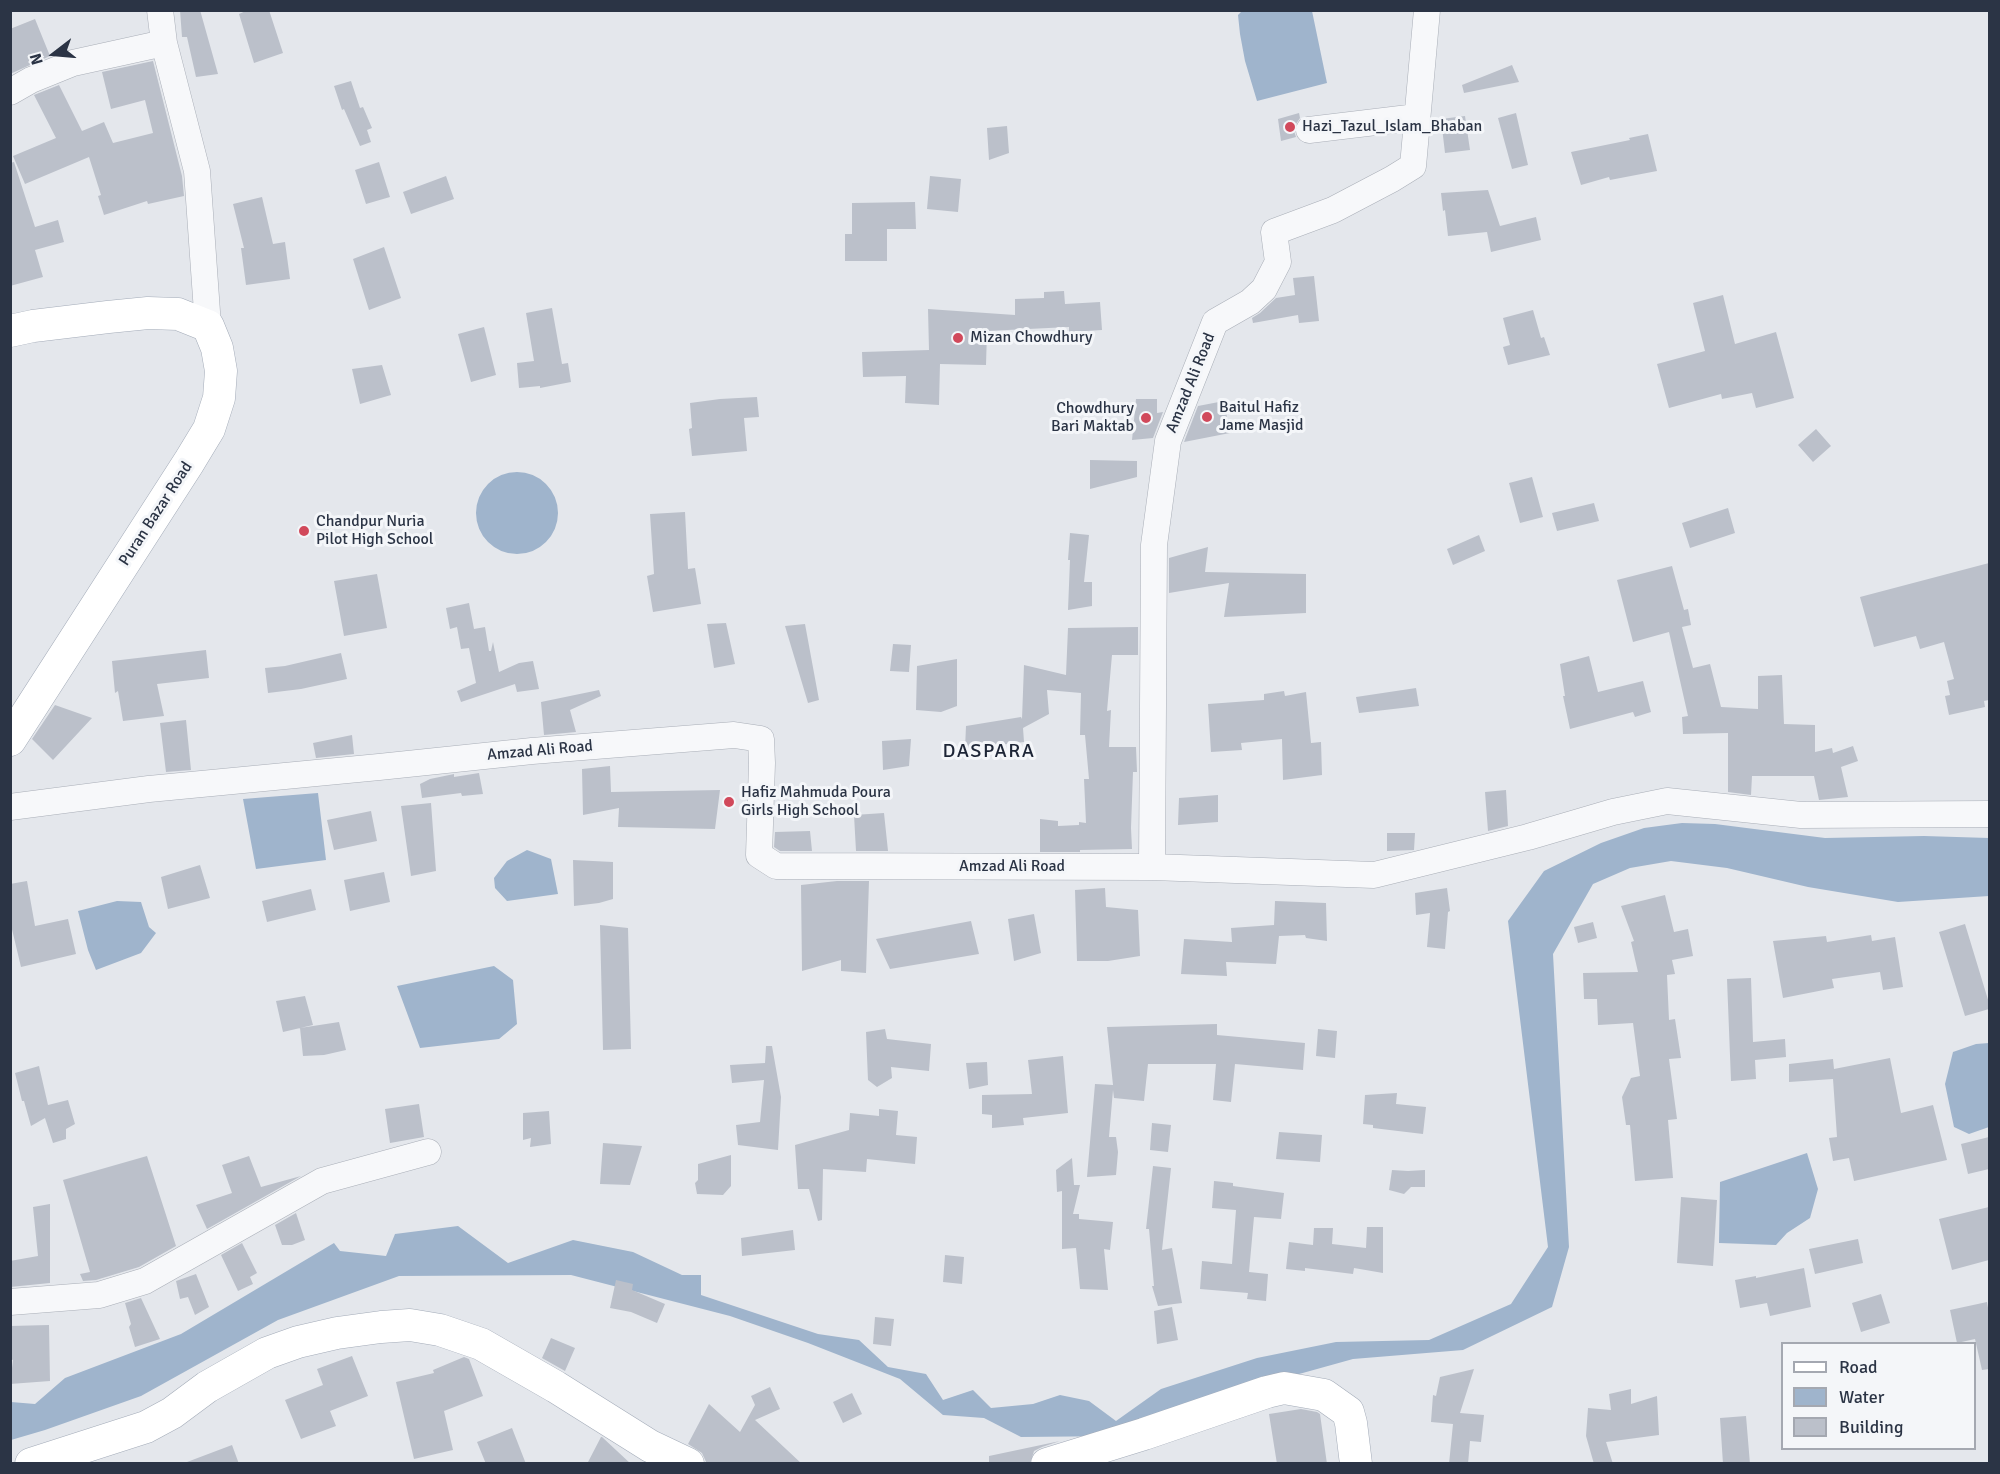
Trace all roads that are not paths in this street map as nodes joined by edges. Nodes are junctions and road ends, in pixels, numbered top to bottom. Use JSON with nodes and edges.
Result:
{"nodes":[{"id":1,"x":159,"y":10,"type":"edge"},
{"id":2,"x":1427,"y":10,"type":"edge"},
{"id":3,"x":164,"y":43,"type":"junction"},
{"id":4,"x":10,"y":92,"type":"edge"},
{"id":5,"x":1417,"y":117,"type":"junction"},
{"id":6,"x":1309,"y":130,"type":"dead end"},
{"id":7,"x":208,"y":326,"type":"junction"},
{"id":8,"x":10,"y":331,"type":"edge"},
{"id":9,"x":10,"y":740,"type":"edge"},
{"id":10,"x":10,"y":807,"type":"edge"},
{"id":11,"x":1989,"y":814,"type":"edge"},
{"id":12,"x":1152,"y":867,"type":"junction"},
{"id":13,"x":428,"y":1152,"type":"dead end"},
{"id":14,"x":10,"y":1302,"type":"edge"},
{"id":15,"x":31,"y":1464,"type":"edge"},
{"id":16,"x":688,"y":1464,"type":"edge"},
{"id":17,"x":1047,"y":1464,"type":"edge"},
{"id":18,"x":1356,"y":1464,"type":"edge"}],
"edges":[{"from":1,"to":3,"type":"street"},
{"from":2,"to":5,"type":"street","name":"Amzad Ali Road"},
{"from":3,"to":4,"type":"street"},
{"from":3,"to":7,"type":"street"},
{"from":5,"to":6,"type":"street"},
{"from":5,"to":12,"type":"street","name":"Amzad Ali Road"},
{"from":7,"to":8,"type":"main road"},
{"from":7,"to":9,"type":"main road","name":"Puran Bazar Road"},
{"from":10,"to":12,"type":"street","name":"Amzad Ali Road"},
{"from":11,"to":12,"type":"street"},
{"from":13,"to":14,"type":"street"},
{"from":15,"to":16,"type":"main road"},
{"from":17,"to":18,"type":"main road"}]}
